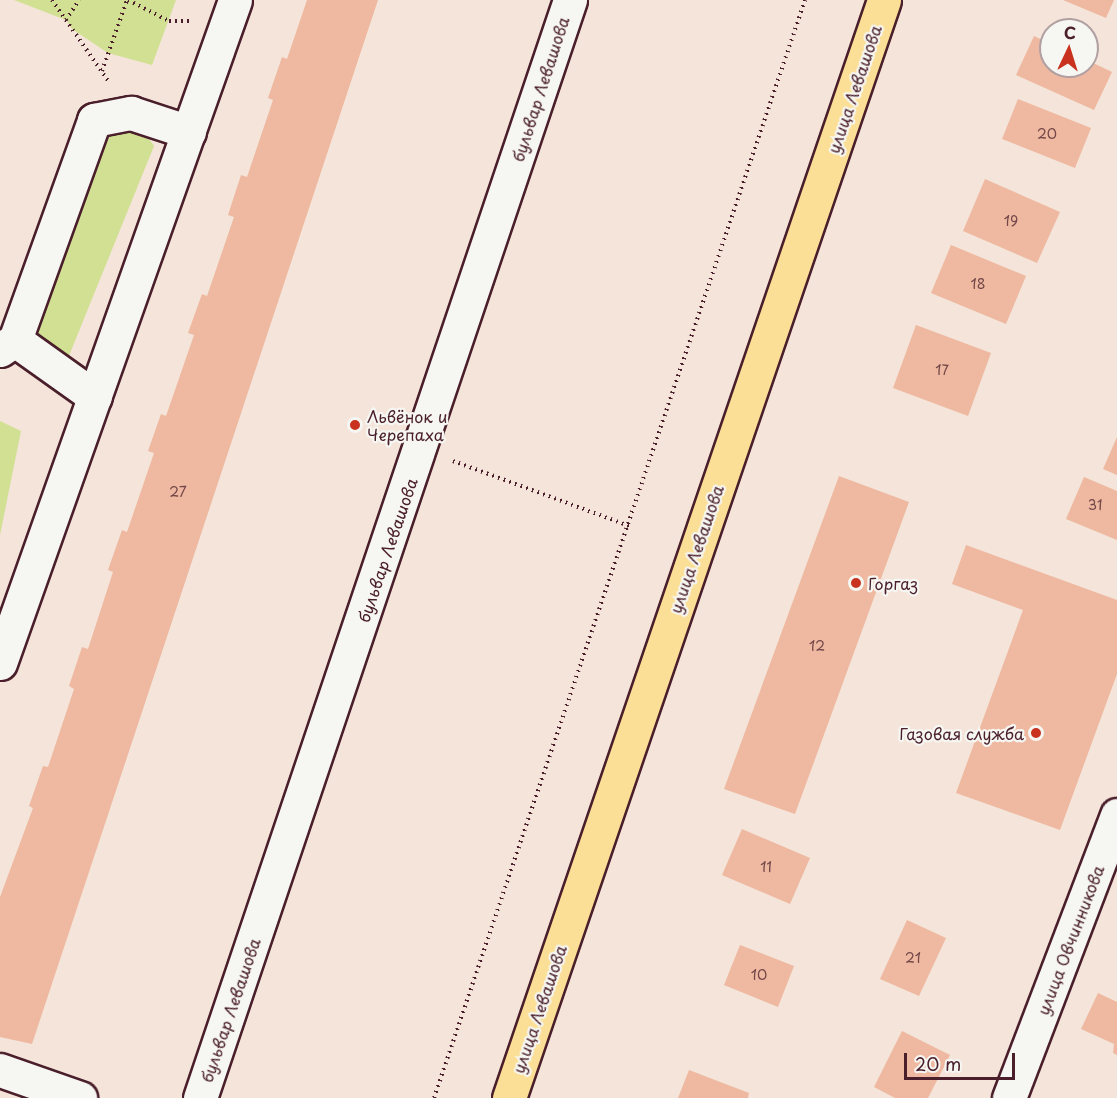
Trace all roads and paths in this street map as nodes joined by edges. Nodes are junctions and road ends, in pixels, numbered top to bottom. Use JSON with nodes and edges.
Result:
{"nodes":[{"id":1,"x":79,"y":0,"type":"edge"},
{"id":2,"x":127,"y":0,"type":"edge"},
{"id":3,"x":570,"y":0,"type":"edge"},
{"id":4,"x":805,"y":0,"type":"edge"},
{"id":5,"x":884,"y":0,"type":"edge"},
{"id":6,"x":232,"y":10,"type":"edge"},
{"id":7,"x":66,"y":20,"type":"dead end"},
{"id":8,"x":102,"y":71,"type":"dead end"},
{"id":9,"x":189,"y":132,"type":"junction"},
{"id":10,"x":8,"y":345,"type":"edge"},
{"id":11,"x":95,"y":397,"type":"junction"},
{"id":12,"x":421,"y":449,"type":"junction"},
{"id":13,"x":630,"y":526,"type":"junction"},
{"id":14,"x":0,"y":663,"type":"edge"},
{"id":15,"x":1117,"y":815,"type":"edge"},
{"id":16,"x":0,"y":1070,"type":"edge"},
{"id":17,"x":80,"y":1098,"type":"edge"},
{"id":18,"x":200,"y":1098,"type":"edge"},
{"id":19,"x":434,"y":1098,"type":"edge"},
{"id":20,"x":509,"y":1098,"type":"edge"},
{"id":21,"x":1009,"y":1098,"type":"edge"}],
"edges":[{"from":1,"to":7,"type":"path"},
{"from":2,"to":6,"type":"path"},
{"from":2,"to":8,"type":"path"},
{"from":3,"to":12,"type":"street","name":"бульвар Левашова"},
{"from":4,"to":13,"type":"path"},
{"from":5,"to":20,"type":"main road","name":"улица Левашова"},
{"from":6,"to":9,"type":"street"},
{"from":9,"to":10,"type":"street"},
{"from":9,"to":11,"type":"street"},
{"from":10,"to":11,"type":"street"},
{"from":11,"to":14,"type":"street"},
{"from":12,"to":13,"type":"path"},
{"from":12,"to":18,"type":"street","name":"бульвар Левашова"},
{"from":13,"to":19,"type":"path"},
{"from":15,"to":21,"type":"street","name":"улица Овчинникова"},
{"from":16,"to":17,"type":"street"}]}
